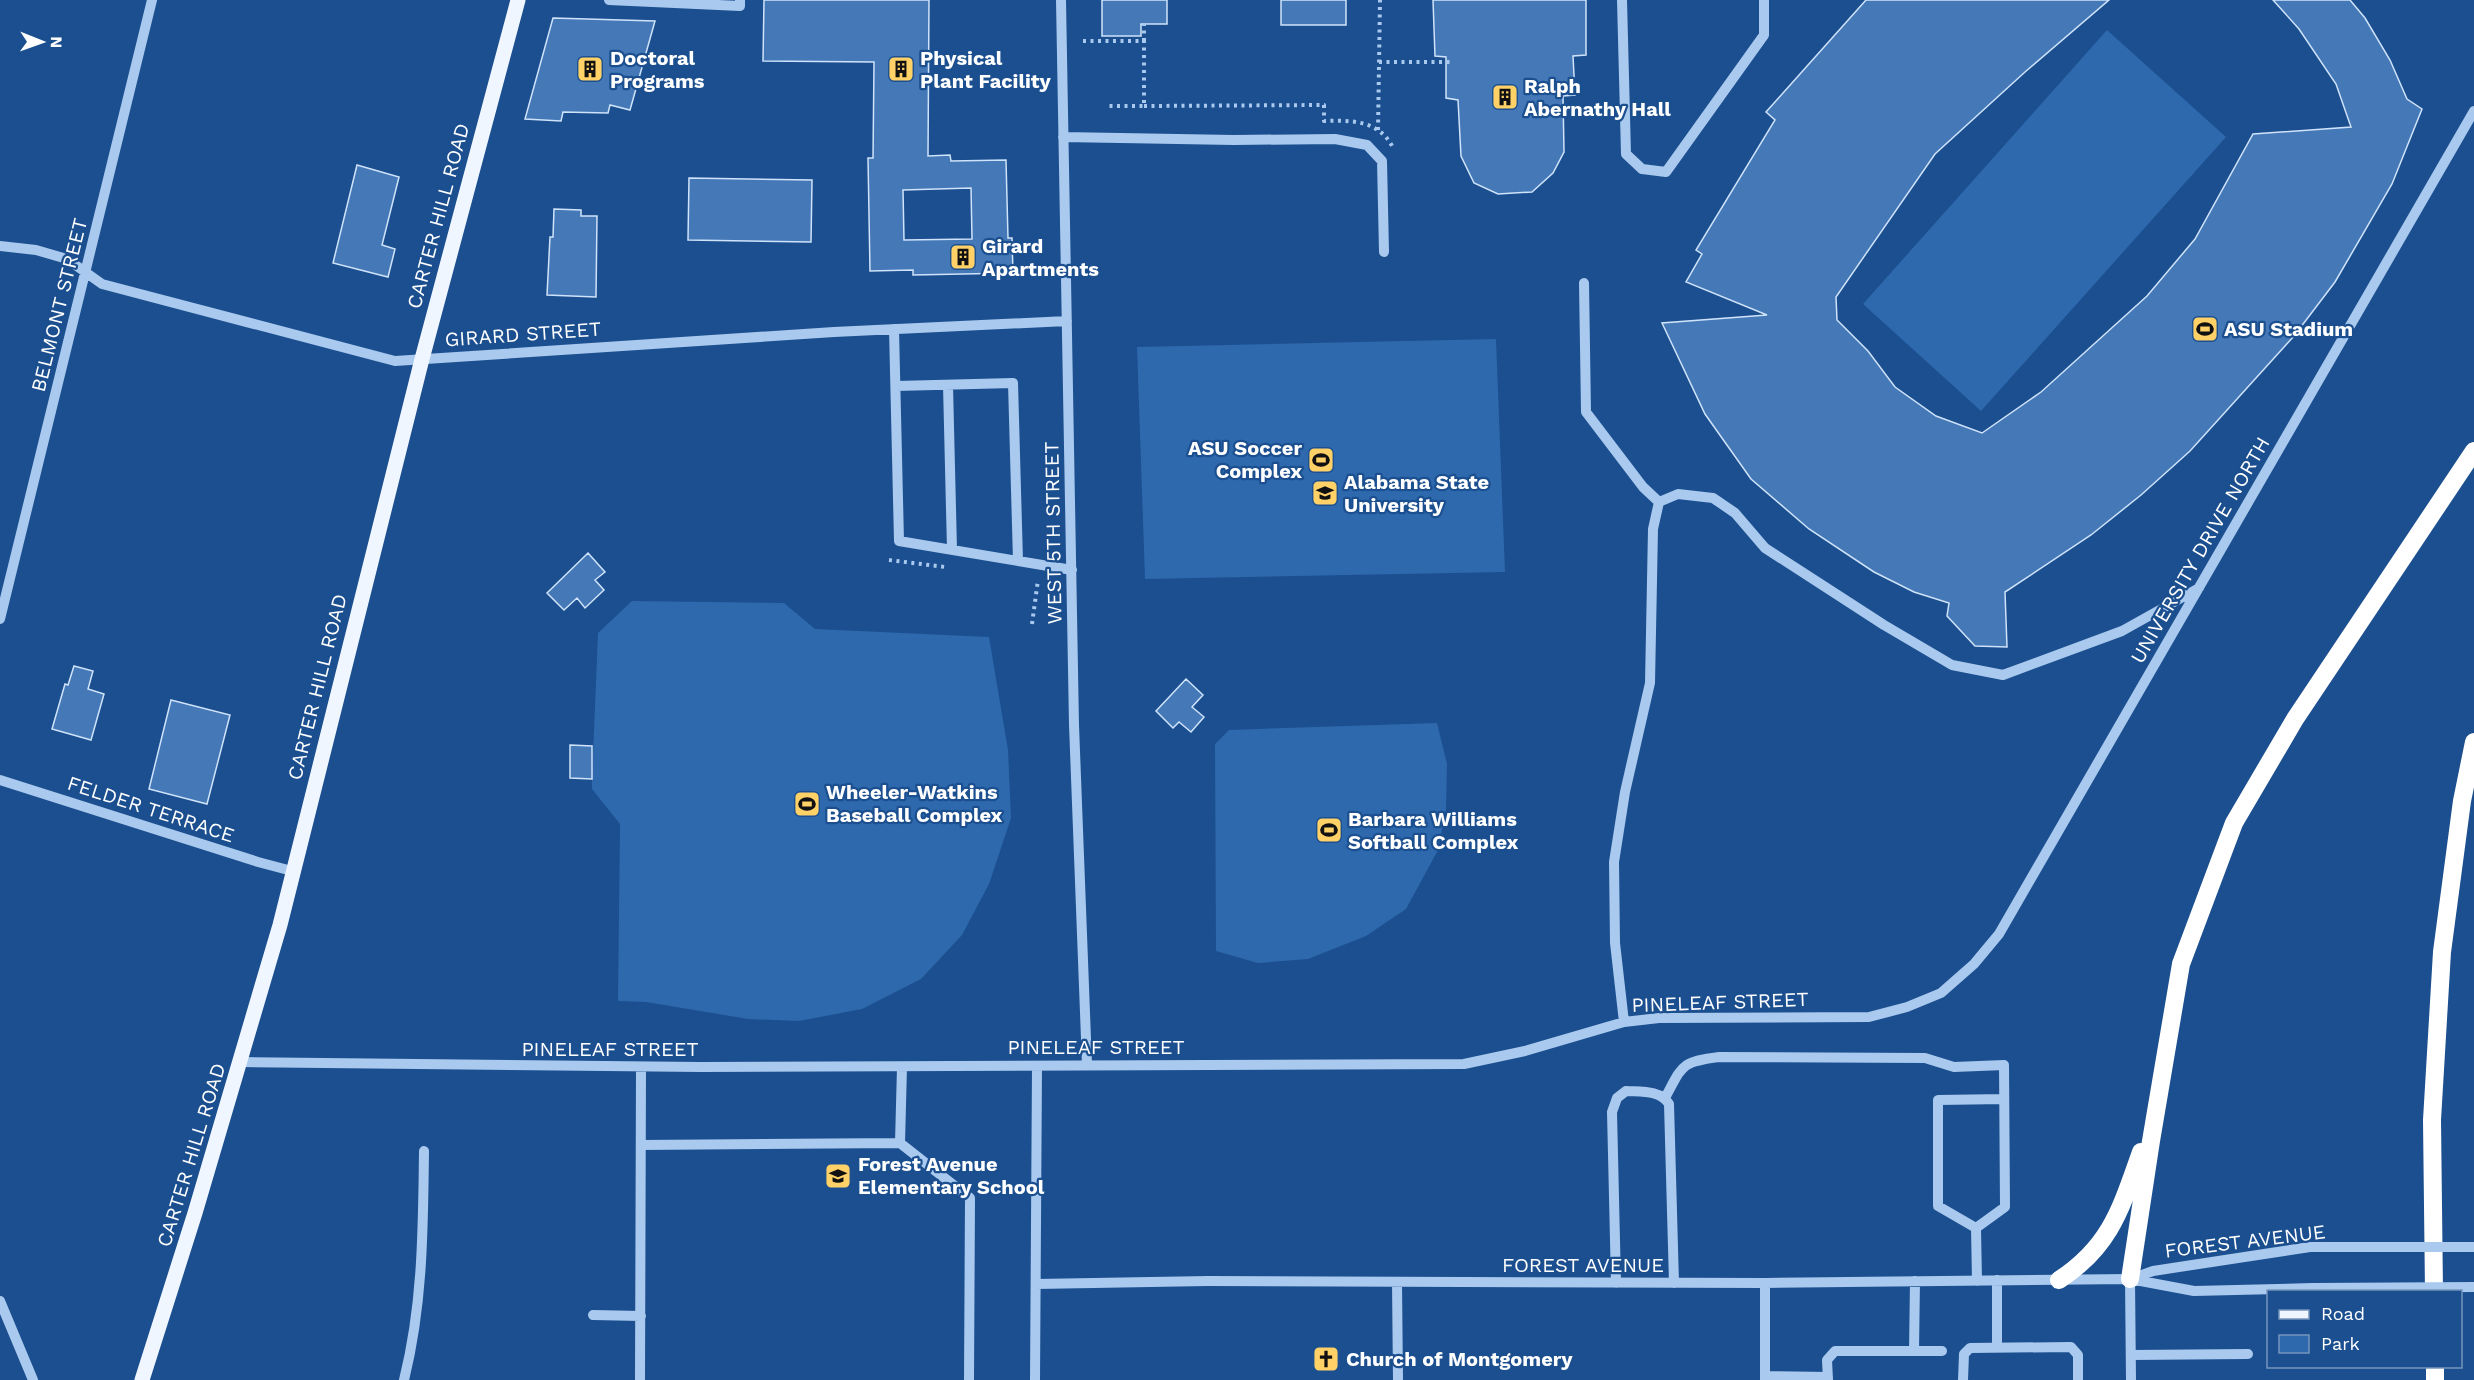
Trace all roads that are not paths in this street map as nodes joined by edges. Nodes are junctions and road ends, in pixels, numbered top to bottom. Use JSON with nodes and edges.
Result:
{"nodes":[{"id":1,"x":152,"y":0,"type":"edge"},
{"id":2,"x":518,"y":0,"type":"edge"},
{"id":3,"x":609,"y":0,"type":"edge"},
{"id":4,"x":740,"y":0,"type":"edge"},
{"id":5,"x":1061,"y":0,"type":"edge"},
{"id":6,"x":1622,"y":0,"type":"edge"},
{"id":7,"x":1764,"y":0,"type":"edge"},
{"id":8,"x":675,"y":2,"type":"edge"},
{"id":9,"x":2474,"y":111,"type":"edge"},
{"id":10,"x":1063,"y":137,"type":"junction"},
{"id":11,"x":0,"y":246,"type":"edge"},
{"id":12,"x":1384,"y":252,"type":"dead end"},
{"id":13,"x":84,"y":271,"type":"junction"},
{"id":14,"x":1584,"y":283,"type":"dead end"},
{"id":15,"x":1067,"y":321,"type":"junction"},
{"id":16,"x":894,"y":329,"type":"junction"},
{"id":17,"x":422,"y":359,"type":"junction"},
{"id":18,"x":948,"y":385,"type":"junction"},
{"id":19,"x":896,"y":386,"type":"junction"},
{"id":20,"x":2474,"y":451,"type":"edge"},
{"id":21,"x":1659,"y":502,"type":"junction"},
{"id":22,"x":952,"y":550,"type":"junction"},
{"id":23,"x":1018,"y":561,"type":"junction"},
{"id":24,"x":1072,"y":570,"type":"junction"},
{"id":25,"x":2199,"y":588,"type":"junction"},
{"id":26,"x":0,"y":620,"type":"edge"},
{"id":27,"x":2474,"y":742,"type":"edge"},
{"id":28,"x":0,"y":780,"type":"edge"},
{"id":29,"x":292,"y":871,"type":"junction"},
{"id":30,"x":1941,"y":993,"type":"joint"},
{"id":31,"x":1624,"y":1022,"type":"junction"},
{"id":32,"x":241,"y":1062,"type":"junction"},
{"id":33,"x":1087,"y":1065,"type":"junction"},
{"id":34,"x":902,"y":1066,"type":"junction"},
{"id":35,"x":1037,"y":1066,"type":"junction"},
{"id":36,"x":641,"y":1067,"type":"junction"},
{"id":37,"x":1665,"y":1098,"type":"junction"},
{"id":38,"x":2004,"y":1099,"type":"junction"},
{"id":39,"x":2156,"y":1108,"type":"junction"},
{"id":40,"x":900,"y":1143,"type":"junction"},
{"id":41,"x":641,"y":1145,"type":"junction"},
{"id":42,"x":424,"y":1151,"type":"dead end"},
{"id":43,"x":1976,"y":1228,"type":"junction"},
{"id":44,"x":2474,"y":1247,"type":"edge"},
{"id":45,"x":2130,"y":1279,"type":"junction"},
{"id":46,"x":1997,"y":1280,"type":"junction"},
{"id":47,"x":2059,"y":1280,"type":"junction"},
{"id":48,"x":1915,"y":1281,"type":"junction"},
{"id":49,"x":1977,"y":1281,"type":"junction"},
{"id":50,"x":1397,"y":1282,"type":"junction"},
{"id":51,"x":1616,"y":1282,"type":"junction"},
{"id":52,"x":1674,"y":1283,"type":"junction"},
{"id":53,"x":1765,"y":1283,"type":"junction"},
{"id":54,"x":1036,"y":1284,"type":"junction"},
{"id":55,"x":2474,"y":1287,"type":"edge"},
{"id":56,"x":2434,"y":1290,"type":"edge"},
{"id":57,"x":0,"y":1301,"type":"edge"},
{"id":58,"x":593,"y":1315,"type":"dead end"},
{"id":59,"x":641,"y":1316,"type":"junction"},
{"id":60,"x":1996,"y":1348,"type":"junction"},
{"id":61,"x":1914,"y":1351,"type":"junction"},
{"id":62,"x":1942,"y":1351,"type":"dead end"},
{"id":63,"x":2248,"y":1354,"type":"dead end"},
{"id":64,"x":2131,"y":1355,"type":"junction"},
{"id":65,"x":1765,"y":1378,"type":"edge"},
{"id":66,"x":1827,"y":1378,"type":"edge"},
{"id":67,"x":33,"y":1380,"type":"edge"},
{"id":68,"x":142,"y":1380,"type":"edge"},
{"id":69,"x":404,"y":1380,"type":"edge"},
{"id":70,"x":640,"y":1380,"type":"edge"},
{"id":71,"x":969,"y":1380,"type":"edge"},
{"id":72,"x":1035,"y":1380,"type":"edge"},
{"id":73,"x":1398,"y":1380,"type":"edge"},
{"id":74,"x":1964,"y":1380,"type":"edge"},
{"id":75,"x":2078,"y":1380,"type":"edge"},
{"id":76,"x":2131,"y":1380,"type":"edge"}],
"edges":[{"from":1,"to":13,"type":"street","name":"BELMONT STREET"},
{"from":2,"to":17,"type":"main road","name":"CARTER HILL ROAD"},
{"from":3,"to":8,"type":"street"},
{"from":4,"to":8,"type":"street"},
{"from":5,"to":10,"type":"street","name":"WEST 5TH STREET"},
{"from":6,"to":7,"type":"street"},
{"from":9,"to":25,"type":"street","name":"UNIVERSITY DRIVE NORTH"},
{"from":10,"to":12,"type":"street"},
{"from":10,"to":15,"type":"street","name":"WEST 5TH STREET"},
{"from":11,"to":13,"type":"street","name":"GIRARD STREET"},
{"from":13,"to":17,"type":"street","name":"GIRARD STREET"},
{"from":13,"to":26,"type":"street","name":"BELMONT STREET"},
{"from":14,"to":21,"type":"street"},
{"from":15,"to":16,"type":"street","name":"GIRARD STREET"},
{"from":15,"to":24,"type":"street","name":"WEST 5TH STREET"},
{"from":16,"to":17,"type":"street","name":"GIRARD STREET"},
{"from":16,"to":19,"type":"street"},
{"from":17,"to":29,"type":"main road","name":"CARTER HILL ROAD"},
{"from":18,"to":19,"type":"street"},
{"from":18,"to":22,"type":"street"},
{"from":18,"to":23,"type":"street"},
{"from":19,"to":22,"type":"street"},
{"from":20,"to":39,"type":"highway"},
{"from":21,"to":25,"type":"street"},
{"from":21,"to":31,"type":"street"},
{"from":22,"to":23,"type":"street"},
{"from":23,"to":24,"type":"street"},
{"from":24,"to":33,"type":"street","name":"WEST 5TH STREET"},
{"from":25,"to":30,"type":"street","name":"UNIVERSITY DRIVE NORTH"},
{"from":27,"to":56,"type":"highway"},
{"from":28,"to":29,"type":"street","name":"FELDER TERRACE"},
{"from":29,"to":32,"type":"main road","name":"CARTER HILL ROAD"},
{"from":30,"to":31,"type":"street","name":"PINELEAF STREET"},
{"from":31,"to":33,"type":"street","name":"PINELEAF STREET"},
{"from":32,"to":36,"type":"street","name":"PINELEAF STREET"},
{"from":32,"to":68,"type":"main road","name":"CARTER HILL ROAD"},
{"from":33,"to":35,"type":"street","name":"PINELEAF STREET"},
{"from":34,"to":35,"type":"street","name":"PINELEAF STREET"},
{"from":34,"to":36,"type":"street","name":"PINELEAF STREET"},
{"from":34,"to":40,"type":"street"},
{"from":35,"to":54,"type":"street"},
{"from":36,"to":41,"type":"street"},
{"from":37,"to":38,"type":"street"},
{"from":37,"to":51,"type":"street"},
{"from":37,"to":52,"type":"street"},
{"from":38,"to":43,"type":"street"},
{"from":38,"to":43,"type":"street"},
{"from":39,"to":45,"type":"highway"},
{"from":39,"to":47,"type":"highway"},
{"from":40,"to":41,"type":"street"},
{"from":40,"to":71,"type":"street"},
{"from":41,"to":59,"type":"street"},
{"from":42,"to":69,"type":"street"},
{"from":43,"to":49,"type":"street"},
{"from":44,"to":45,"type":"street","name":"FOREST AVENUE","bridge":true},
{"from":45,"to":47,"type":"street","name":"FOREST AVENUE"},
{"from":45,"to":55,"type":"street","name":"FOREST AVENUE","bridge":true},
{"from":45,"to":64,"type":"street"},
{"from":46,"to":47,"type":"street","name":"FOREST AVENUE"},
{"from":46,"to":49,"type":"street","name":"FOREST AVENUE"},
{"from":46,"to":60,"type":"street"},
{"from":48,"to":49,"type":"street","name":"FOREST AVENUE"},
{"from":48,"to":53,"type":"street","name":"FOREST AVENUE"},
{"from":48,"to":61,"type":"street"},
{"from":50,"to":51,"type":"street","name":"FOREST AVENUE"},
{"from":50,"to":54,"type":"street","name":"FOREST AVENUE"},
{"from":50,"to":73,"type":"street"},
{"from":51,"to":52,"type":"street","name":"FOREST AVENUE"},
{"from":52,"to":53,"type":"street","name":"FOREST AVENUE"},
{"from":53,"to":65,"type":"street"},
{"from":54,"to":72,"type":"street"},
{"from":57,"to":67,"type":"street"},
{"from":58,"to":59,"type":"street"},
{"from":59,"to":70,"type":"street"},
{"from":60,"to":74,"type":"street"},
{"from":60,"to":75,"type":"street"},
{"from":61,"to":62,"type":"street"},
{"from":61,"to":66,"type":"street"},
{"from":63,"to":64,"type":"street"},
{"from":64,"to":76,"type":"street"},
{"from":65,"to":66,"type":"street"}]}
